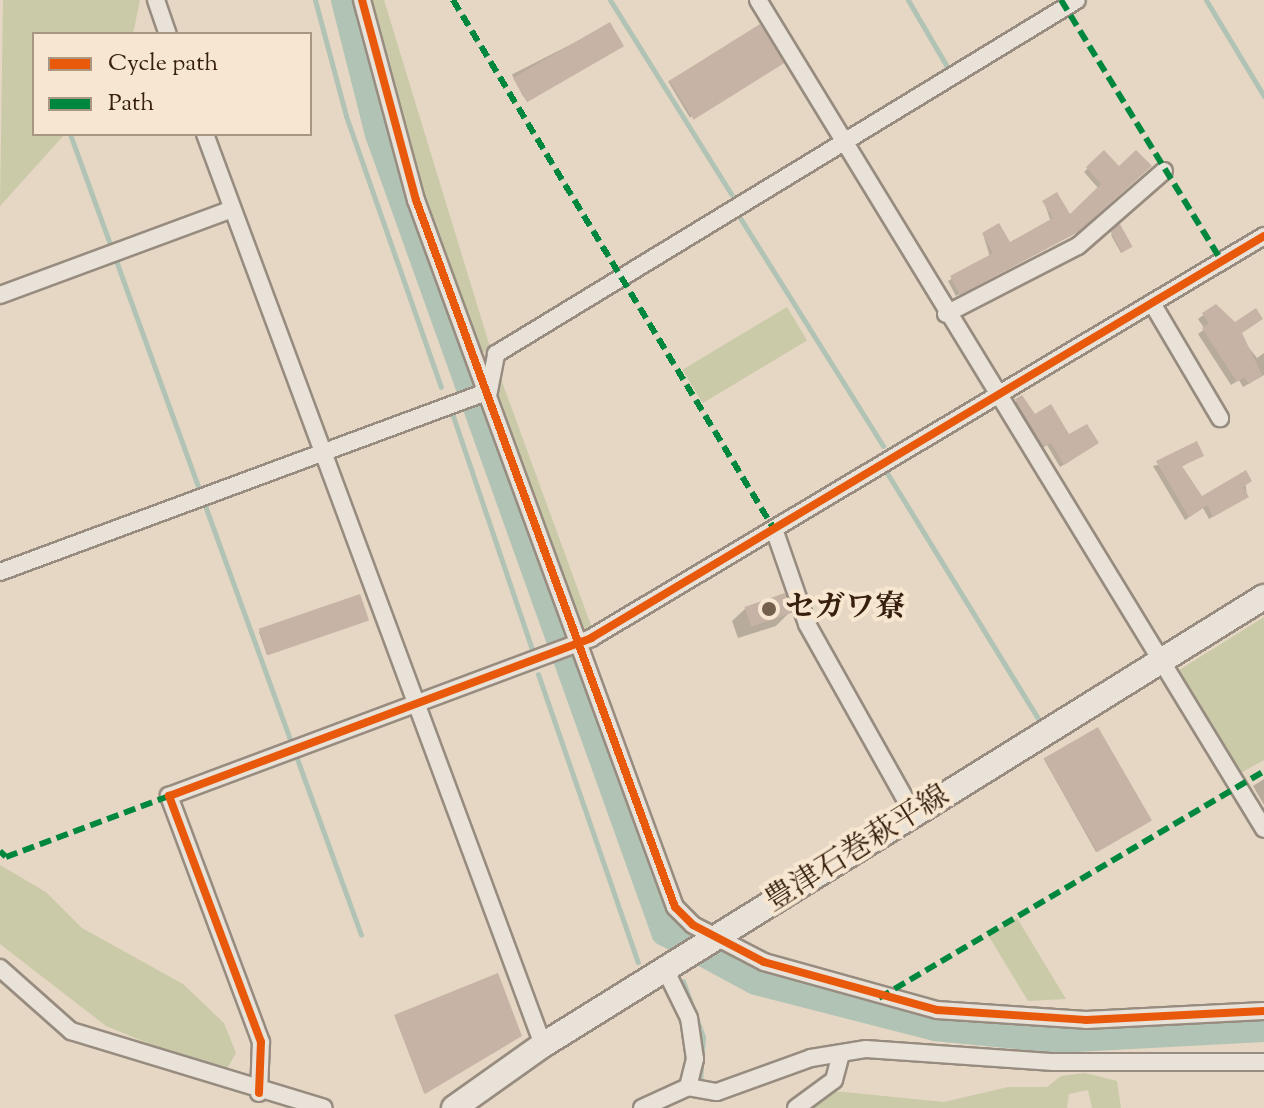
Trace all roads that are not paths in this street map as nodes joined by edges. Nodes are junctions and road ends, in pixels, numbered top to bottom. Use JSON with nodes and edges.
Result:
{"nodes":[{"id":1,"x":156,"y":0,"type":"edge"},
{"id":2,"x":362,"y":0,"type":"edge"},
{"id":3,"x":758,"y":0,"type":"edge"},
{"id":4,"x":1077,"y":0,"type":"edge"},
{"id":5,"x":167,"y":32,"type":"edge"},
{"id":6,"x":206,"y":136,"type":"edge"},
{"id":7,"x":843,"y":140,"type":"junction"},
{"id":8,"x":1164,"y":171,"type":"dead end"},
{"id":9,"x":232,"y":209,"type":"junction"},
{"id":10,"x":1264,"y":236,"type":"edge"},
{"id":11,"x":0,"y":295,"type":"edge"},
{"id":12,"x":1152,"y":303,"type":"junction"},
{"id":13,"x":946,"y":314,"type":"junction"},
{"id":14,"x":486,"y":392,"type":"junction"},
{"id":15,"x":996,"y":396,"type":"junction"},
{"id":16,"x":1220,"y":418,"type":"dead end"},
{"id":17,"x":322,"y":454,"type":"junction"},
{"id":18,"x":774,"y":529,"type":"junction"},
{"id":19,"x":0,"y":572,"type":"edge"},
{"id":20,"x":1264,"y":597,"type":"edge"},
{"id":21,"x":577,"y":644,"type":"junction"},
{"id":22,"x":1158,"y":663,"type":"junction"},
{"id":23,"x":415,"y":705,"type":"junction"},
{"id":24,"x":914,"y":815,"type":"junction"},
{"id":25,"x":1264,"y":829,"type":"edge"},
{"id":26,"x":711,"y":941,"type":"junction"},
{"id":27,"x":0,"y":968,"type":"edge"},
{"id":28,"x":667,"y":968,"type":"junction"},
{"id":29,"x":1264,"y":1011,"type":"edge"},
{"id":30,"x":543,"y":1045,"type":"junction"},
{"id":31,"x":841,"y":1054,"type":"junction"},
{"id":32,"x":1264,"y":1062,"type":"edge"},
{"id":33,"x":688,"y":1087,"type":"junction"},
{"id":34,"x":259,"y":1093,"type":"junction"},
{"id":35,"x":324,"y":1108,"type":"edge"},
{"id":36,"x":454,"y":1108,"type":"edge"},
{"id":37,"x":642,"y":1108,"type":"edge"},
{"id":38,"x":796,"y":1108,"type":"edge"}],
"edges":[{"from":1,"to":5,"type":"street"},
{"from":2,"to":14,"type":"street"},
{"from":3,"to":7,"type":"street"},
{"from":4,"to":7,"type":"street"},
{"from":6,"to":9,"type":"street"},
{"from":7,"to":13,"type":"street"},
{"from":7,"to":14,"type":"street"},
{"from":8,"to":13,"type":"street"},
{"from":9,"to":11,"type":"street"},
{"from":9,"to":17,"type":"street"},
{"from":10,"to":12,"type":"street"},
{"from":12,"to":15,"type":"street"},
{"from":12,"to":16,"type":"street"},
{"from":13,"to":15,"type":"street"},
{"from":14,"to":17,"type":"street"},
{"from":14,"to":21,"type":"street"},
{"from":15,"to":18,"type":"street"},
{"from":15,"to":22,"type":"street"},
{"from":17,"to":19,"type":"street"},
{"from":17,"to":23,"type":"street"},
{"from":18,"to":21,"type":"street"},
{"from":18,"to":24,"type":"street"},
{"from":20,"to":22,"type":"main road","name":"豊津石巻萩平線"},
{"from":21,"to":23,"type":"street"},
{"from":21,"to":26,"type":"street"},
{"from":22,"to":24,"type":"main road","name":"豊津石巻萩平線"},
{"from":22,"to":25,"type":"street"},
{"from":23,"to":30,"type":"street"},
{"from":23,"to":34,"type":"street"},
{"from":24,"to":26,"type":"main road","name":"豊津石巻萩平線"},
{"from":26,"to":28,"type":"main road","name":"豊津石巻萩平線"},
{"from":26,"to":29,"type":"street"},
{"from":27,"to":34,"type":"street"},
{"from":28,"to":30,"type":"main road","name":"豊津石巻萩平線"},
{"from":28,"to":33,"type":"street"},
{"from":30,"to":36,"type":"main road","name":"豊津石巻萩平線"},
{"from":31,"to":32,"type":"street"},
{"from":31,"to":33,"type":"street"},
{"from":31,"to":38,"type":"street"},
{"from":33,"to":37,"type":"street"},
{"from":34,"to":35,"type":"street"}]}
